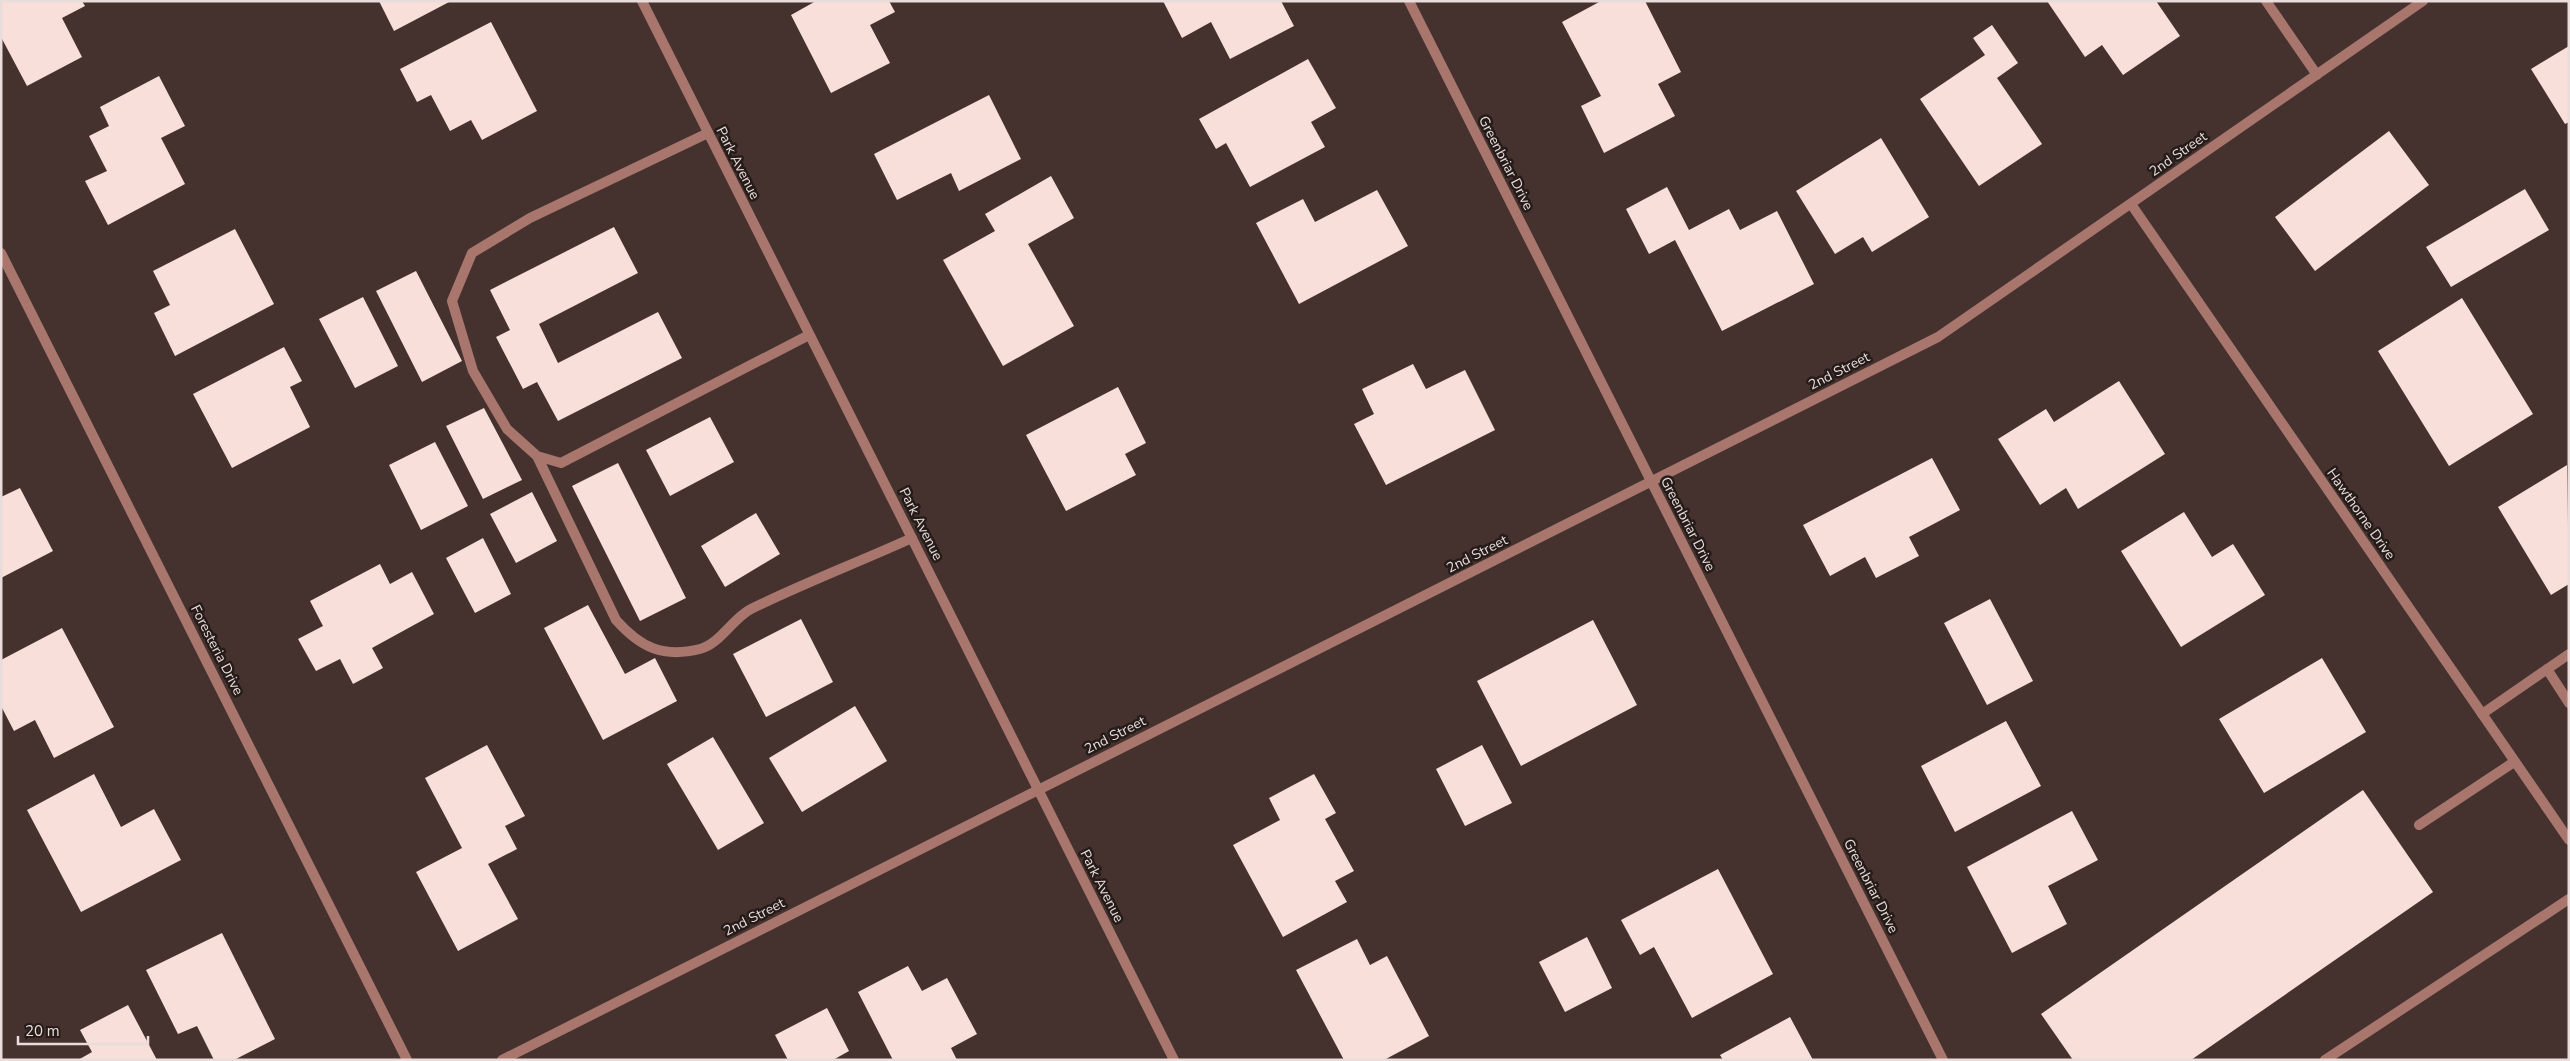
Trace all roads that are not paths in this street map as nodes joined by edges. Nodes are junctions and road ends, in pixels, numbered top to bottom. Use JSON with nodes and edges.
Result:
{"nodes":[{"id":1,"x":642,"y":1,"type":"edge"},
{"id":2,"x":1409,"y":1,"type":"edge"},
{"id":3,"x":2266,"y":1,"type":"edge"},
{"id":4,"x":2423,"y":1,"type":"edge"},
{"id":5,"x":2317,"y":75,"type":"junction"},
{"id":6,"x":708,"y":133,"type":"junction"},
{"id":7,"x":2131,"y":204,"type":"junction"},
{"id":8,"x":1,"y":253,"type":"edge"},
{"id":9,"x":810,"y":335,"type":"junction"},
{"id":10,"x":537,"y":456,"type":"junction"},
{"id":11,"x":1651,"y":482,"type":"junction"},
{"id":12,"x":912,"y":538,"type":"junction"},
{"id":13,"x":2569,"y":654,"type":"edge"},
{"id":14,"x":2546,"y":669,"type":"junction"},
{"id":15,"x":2569,"y":703,"type":"edge"},
{"id":16,"x":2482,"y":714,"type":"junction"},
{"id":17,"x":2514,"y":762,"type":"junction"},
{"id":18,"x":1038,"y":789,"type":"junction"},
{"id":19,"x":2419,"y":825,"type":"dead end"},
{"id":20,"x":2569,"y":840,"type":"edge"},
{"id":21,"x":2569,"y":899,"type":"edge"},
{"id":22,"x":407,"y":1060,"type":"edge"},
{"id":23,"x":502,"y":1060,"type":"edge"},
{"id":24,"x":1174,"y":1060,"type":"edge"},
{"id":25,"x":1943,"y":1060,"type":"edge"},
{"id":26,"x":2324,"y":1060,"type":"edge"}],
"edges":[{"from":1,"to":6,"type":"street","name":"Park Avenue"},
{"from":2,"to":11,"type":"street","name":"Greenbriar Drive"},
{"from":3,"to":5,"type":"street"},
{"from":4,"to":5,"type":"street","name":"2nd Street"},
{"from":5,"to":7,"type":"street","name":"2nd Street"},
{"from":6,"to":9,"type":"street","name":"Park Avenue"},
{"from":6,"to":10,"type":"street"},
{"from":7,"to":11,"type":"street","name":"2nd Street"},
{"from":7,"to":16,"type":"street","name":"Hawthorne Drive"},
{"from":8,"to":22,"type":"street","name":"Foresteria Drive"},
{"from":9,"to":10,"type":"street"},
{"from":9,"to":12,"type":"street","name":"Park Avenue"},
{"from":10,"to":12,"type":"street"},
{"from":11,"to":18,"type":"street","name":"2nd Street"},
{"from":11,"to":25,"type":"street","name":"Greenbriar Drive"},
{"from":12,"to":18,"type":"street","name":"Park Avenue"},
{"from":13,"to":14,"type":"street"},
{"from":14,"to":15,"type":"street"},
{"from":14,"to":16,"type":"street"},
{"from":16,"to":17,"type":"street","name":"Hawthorne Drive"},
{"from":17,"to":19,"type":"street"},
{"from":17,"to":20,"type":"street","name":"Hawthorne Drive"},
{"from":18,"to":23,"type":"street","name":"2nd Street"},
{"from":18,"to":24,"type":"street","name":"Park Avenue"},
{"from":21,"to":26,"type":"street"}]}
